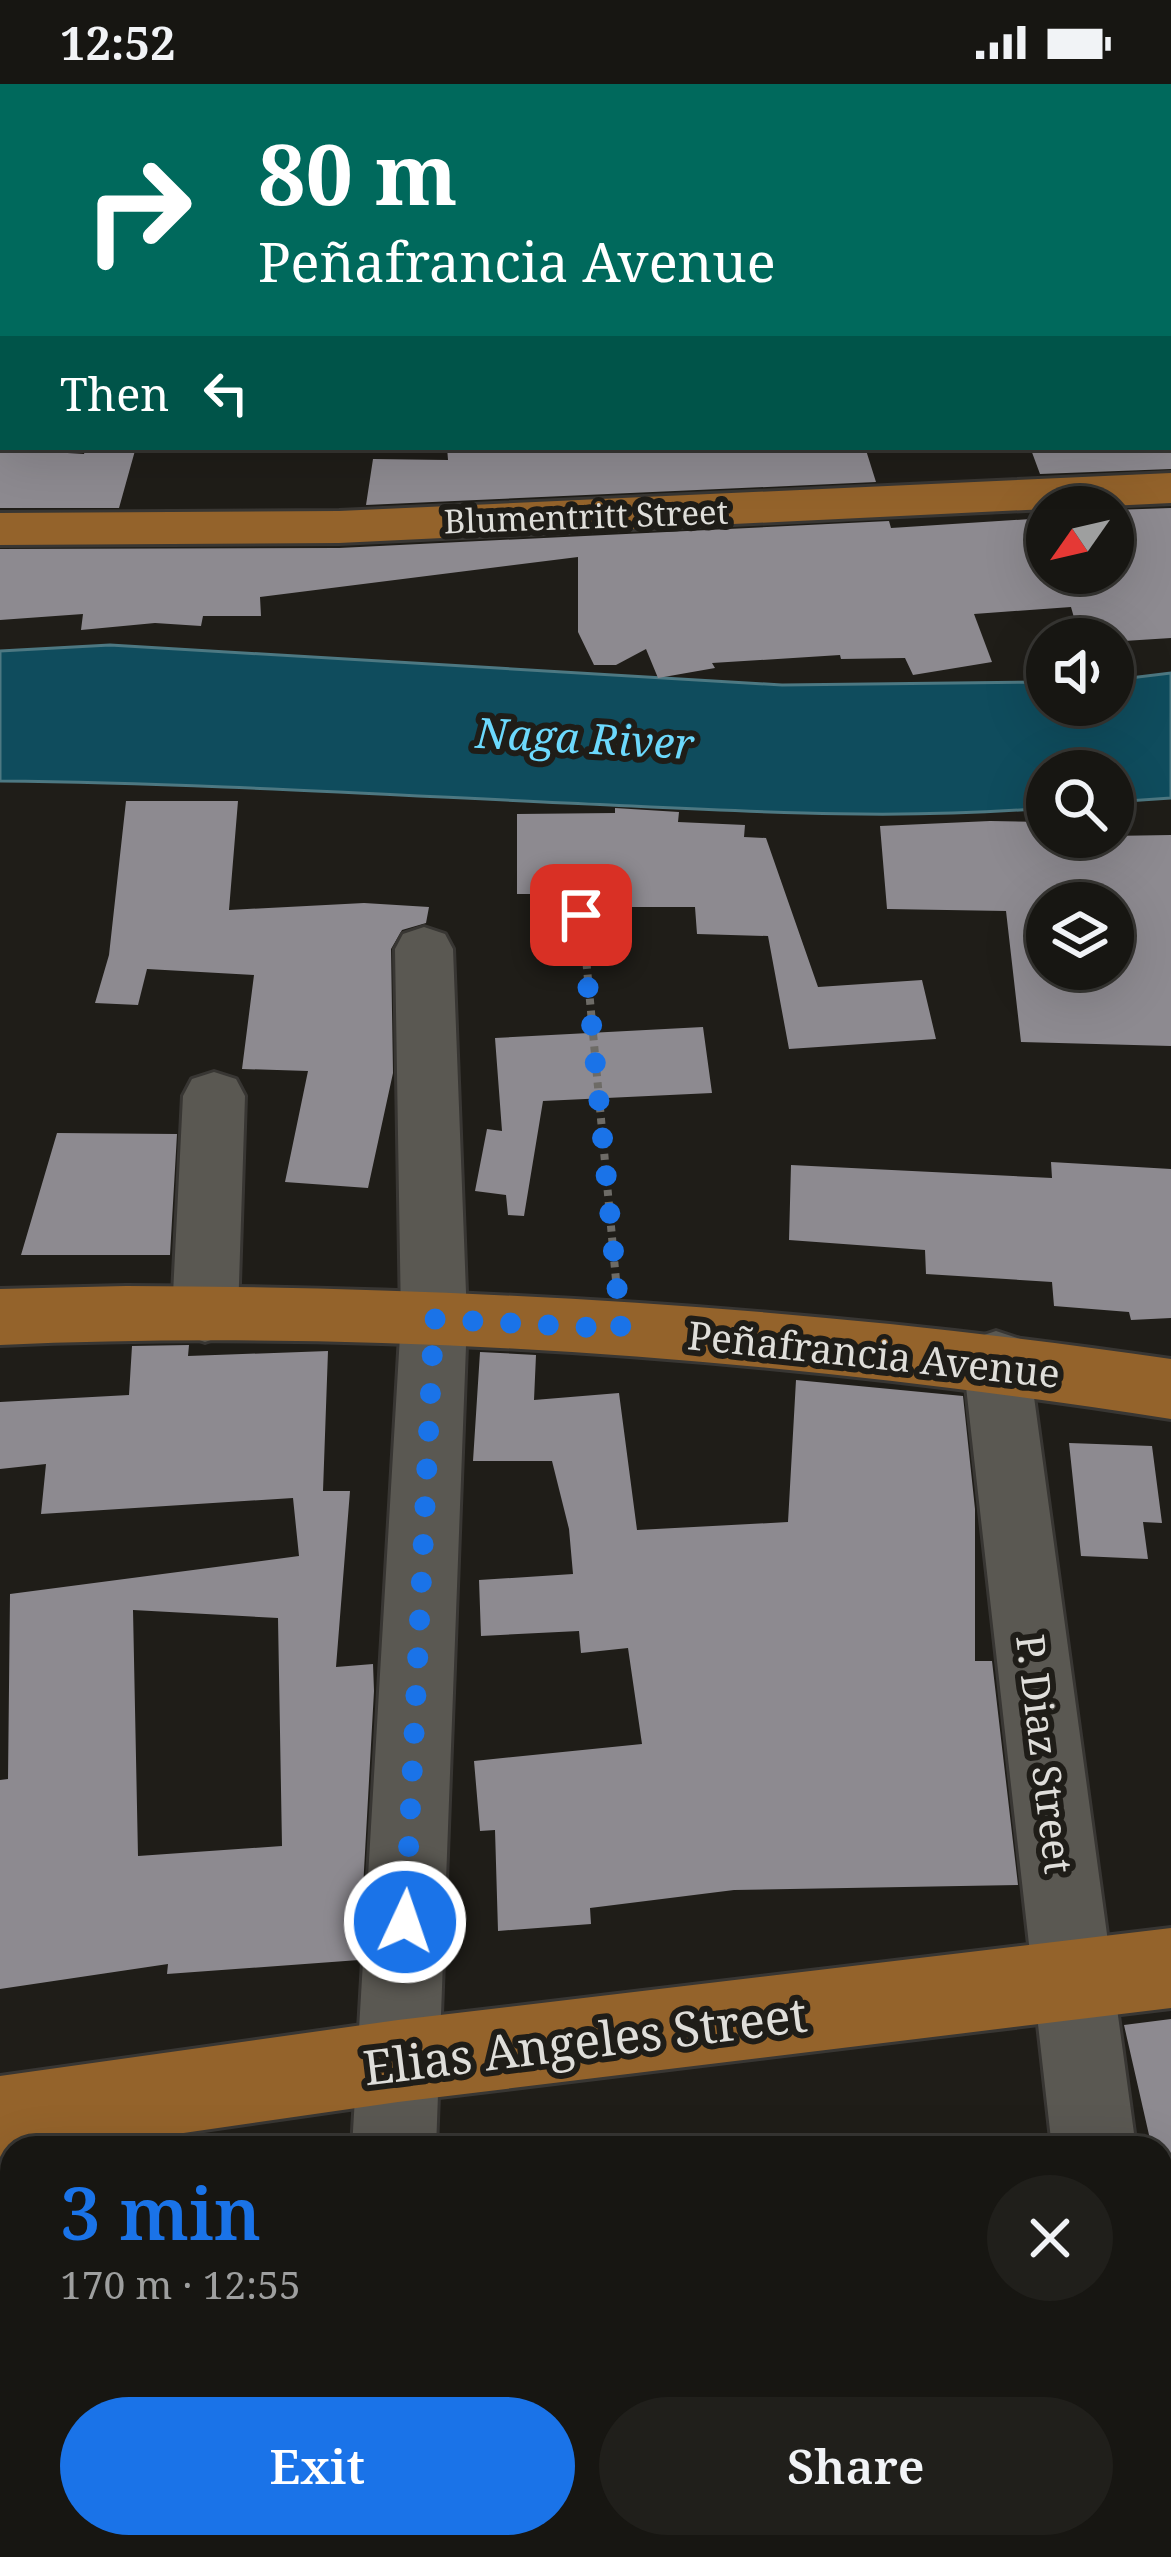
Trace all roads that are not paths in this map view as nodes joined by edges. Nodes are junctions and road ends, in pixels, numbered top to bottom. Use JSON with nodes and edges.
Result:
{"nodes":[{"id":1,"x":1171,"y":488,"type":"edge"},
{"id":2,"x":0,"y":529,"type":"edge"},
{"id":3,"x":424,"y":949,"type":"dead end"},
{"id":4,"x":214,"y":1096,"type":"dead end"},
{"id":5,"x":205,"y":1314,"type":"junction"},
{"id":6,"x":0,"y":1317,"type":"edge"},
{"id":7,"x":434,"y":1319,"type":"junction"},
{"id":8,"x":996,"y":1360,"type":"junction"},
{"id":9,"x":1171,"y":1389,"type":"edge"},
{"id":10,"x":1171,"y":1968,"type":"edge"},
{"id":11,"x":1075,"y":1982,"type":"junction"},
{"id":12,"x":398,"y":2061,"type":"junction"},
{"id":13,"x":0,"y":2118,"type":"edge"},
{"id":14,"x":395,"y":2136,"type":"edge"},
{"id":15,"x":1093,"y":2136,"type":"edge"}],
"edges":[{"from":1,"to":2,"type":"main road","name":"Blumentritt Street"},
{"from":3,"to":7,"type":"street"},
{"from":4,"to":5,"type":"street"},
{"from":5,"to":6,"type":"main road","name":"Peñafrancia Avenue"},
{"from":5,"to":7,"type":"main road","name":"Peñafrancia Avenue"},
{"from":7,"to":8,"type":"main road","name":"Peñafrancia Avenue"},
{"from":7,"to":12,"type":"street"},
{"from":8,"to":9,"type":"main road","name":"Peñafrancia Avenue"},
{"from":8,"to":11,"type":"street","name":"P. Diaz Street"},
{"from":10,"to":11,"type":"main road","name":"Elias Angeles Street"},
{"from":11,"to":12,"type":"main road","name":"Elias Angeles Street"},
{"from":11,"to":15,"type":"street","name":"P. Diaz Street"},
{"from":12,"to":13,"type":"main road","name":"Elias Angeles Street"},
{"from":12,"to":14,"type":"street"}]}
